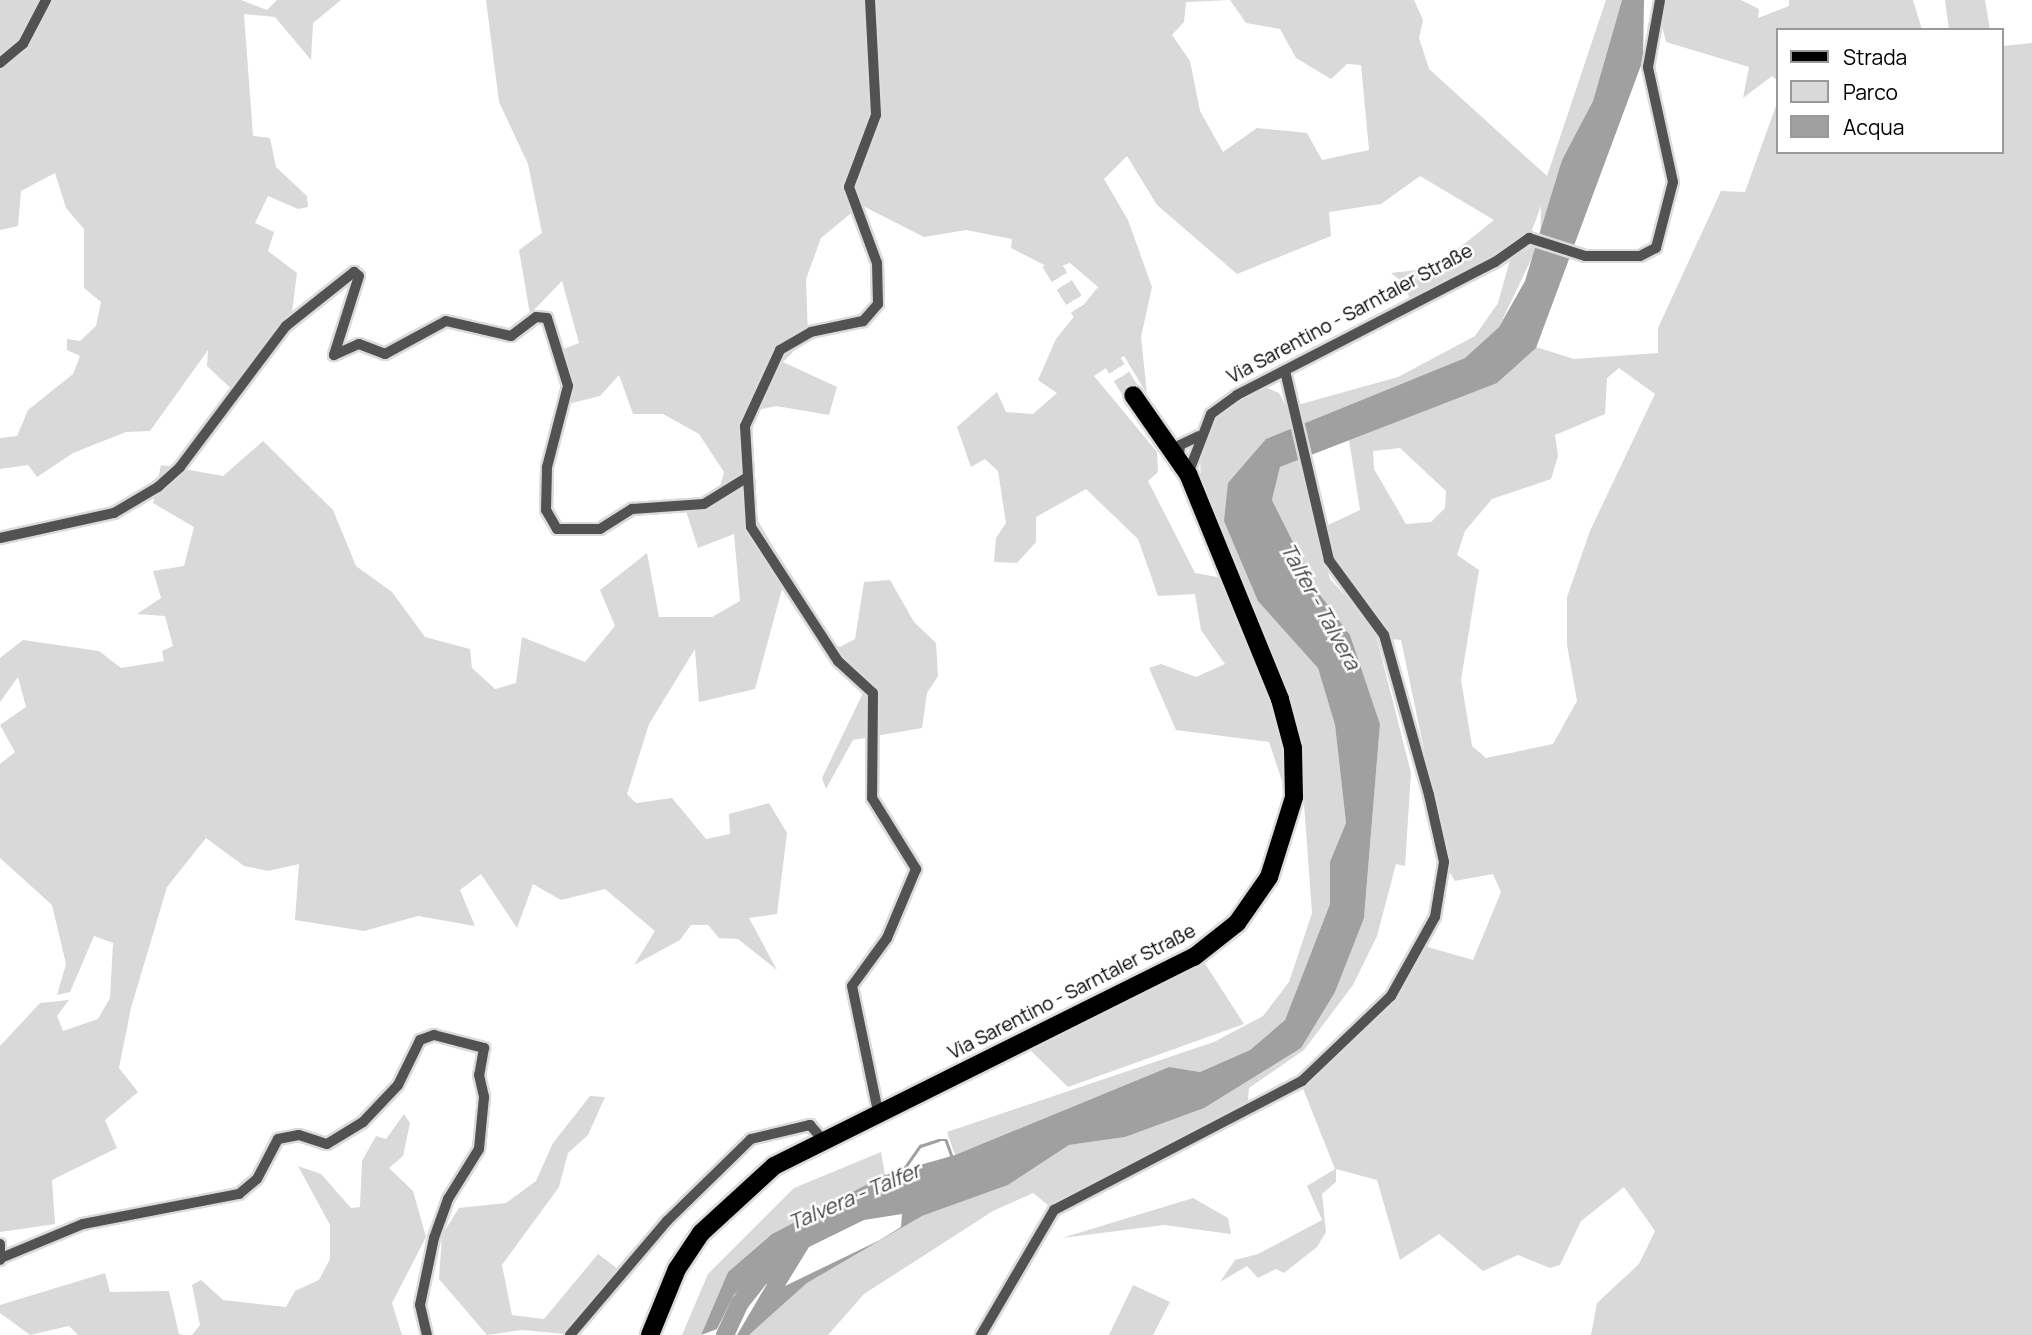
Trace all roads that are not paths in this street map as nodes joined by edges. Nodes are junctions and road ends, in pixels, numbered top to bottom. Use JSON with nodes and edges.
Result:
{"nodes":[{"id":1,"x":46,"y":0,"type":"edge"},
{"id":2,"x":870,"y":0,"type":"edge"},
{"id":3,"x":1660,"y":0,"type":"edge"},
{"id":4,"x":0,"y":64,"type":"edge"},
{"id":5,"x":1285,"y":371,"type":"junction"},
{"id":6,"x":1133,"y":395,"type":"tunnel mouth"},
{"id":7,"x":1178,"y":448,"type":"junction"},
{"id":8,"x":746,"y":478,"type":"junction"},
{"id":9,"x":0,"y":538,"type":"edge"},
{"id":10,"x":878,"y":1111,"type":"junction"},
{"id":11,"x":822,"y":1139,"type":"junction"},
{"id":12,"x":0,"y":1244,"type":"edge"},
{"id":13,"x":1,"y":1259,"type":"edge"},
{"id":14,"x":427,"y":1335,"type":"edge"},
{"id":15,"x":570,"y":1335,"type":"edge"},
{"id":16,"x":650,"y":1335,"type":"edge"},
{"id":17,"x":981,"y":1335,"type":"edge"}],
"edges":[{"from":1,"to":4,"type":"street"},
{"from":2,"to":8,"type":"street"},
{"from":3,"to":5,"type":"street","name":"Via Sarentino - Sarntaler Straße"},
{"from":5,"to":7,"type":"street","name":"Via Sarentino - Sarntaler Straße"},
{"from":5,"to":17,"type":"street"},
{"from":6,"to":7,"type":"main road","name":"Via Sarentino - Sarntaler Straße"},
{"from":7,"to":10,"type":"main road","name":"Via Sarentino - Sarntaler Straße"},
{"from":8,"to":9,"type":"street"},
{"from":8,"to":10,"type":"street"},
{"from":10,"to":11,"type":"main road","name":"Via Sarentino - Sarntaler Straße"},
{"from":11,"to":15,"type":"street"},
{"from":11,"to":16,"type":"main road","name":"Via Sarentino - Sarntaler Straße"},
{"from":12,"to":13,"type":"street"},
{"from":13,"to":14,"type":"street"}]}
